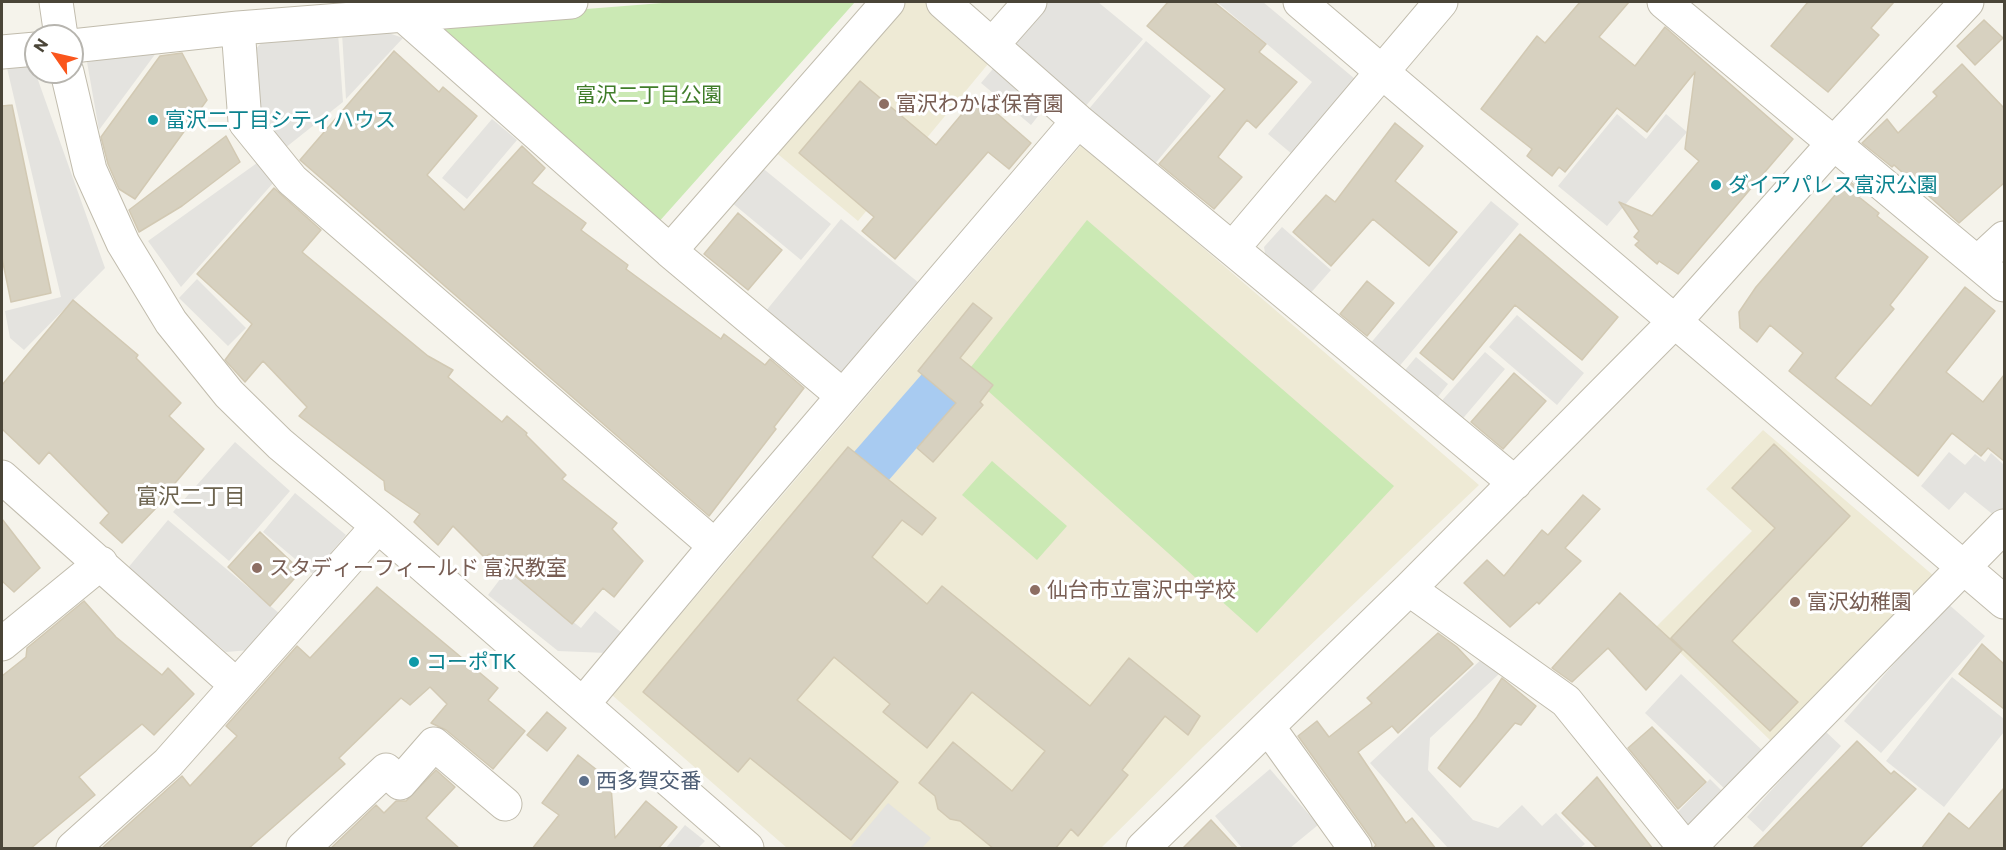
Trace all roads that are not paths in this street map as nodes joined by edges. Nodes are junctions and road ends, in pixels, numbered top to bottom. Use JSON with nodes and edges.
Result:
{"nodes":[{"id":1,"x":56,"y":2,"type":"edge"},
{"id":2,"x":571,"y":2,"type":"edge"},
{"id":3,"x":888,"y":2,"type":"edge"},
{"id":4,"x":943,"y":2,"type":"edge"},
{"id":5,"x":1029,"y":2,"type":"edge"},
{"id":6,"x":1300,"y":2,"type":"edge"},
{"id":7,"x":1441,"y":2,"type":"edge"},
{"id":8,"x":1966,"y":2,"type":"edge"},
{"id":9,"x":527,"y":3,"type":"edge"},
{"id":10,"x":1674,"y":5,"type":"edge"},
{"id":11,"x":404,"y":16,"type":"junction"},
{"id":12,"x":59,"y":24,"type":"edge"},
{"id":13,"x":238,"y":28,"type":"junction"},
{"id":14,"x":993,"y":44,"type":"junction"},
{"id":15,"x":84,"y":45,"type":"edge"},
{"id":16,"x":24,"y":51,"type":"edge"},
{"id":17,"x":2,"y":52,"type":"edge"},
{"id":18,"x":1382,"y":71,"type":"junction"},
{"id":19,"x":70,"y":84,"type":"edge"},
{"id":20,"x":1078,"y":121,"type":"junction"},
{"id":21,"x":1833,"y":144,"type":"junction"},
{"id":22,"x":2004,"y":238,"type":"edge"},
{"id":23,"x":1233,"y":248,"type":"junction"},
{"id":24,"x":670,"y":252,"type":"junction"},
{"id":25,"x":1978,"y":262,"type":"junction"},
{"id":26,"x":2004,"y":285,"type":"edge"},
{"id":27,"x":1676,"y":320,"type":"junction"},
{"id":28,"x":843,"y":396,"type":"junction"},
{"id":29,"x":2,"y":477,"type":"edge"},
{"id":30,"x":1515,"y":483,"type":"junction"},
{"id":31,"x":378,"y":526,"type":"junction"},
{"id":32,"x":2004,"y":526,"type":"edge"},
{"id":33,"x":715,"y":546,"type":"junction"},
{"id":34,"x":101,"y":563,"type":"junction"},
{"id":35,"x":1964,"y":566,"type":"junction"},
{"id":36,"x":1409,"y":589,"type":"junction"},
{"id":37,"x":2004,"y":602,"type":"edge"},
{"id":38,"x":2,"y":644,"type":"edge"},
{"id":39,"x":236,"y":684,"type":"junction"},
{"id":40,"x":583,"y":704,"type":"junction"},
{"id":41,"x":1269,"y":728,"type":"junction"},
{"id":42,"x":505,"y":804,"type":"dead end"},
{"id":43,"x":730,"y":843,"type":"edge"},
{"id":44,"x":73,"y":849,"type":"edge"},
{"id":45,"x":303,"y":849,"type":"edge"},
{"id":46,"x":1143,"y":849,"type":"edge"},
{"id":47,"x":1354,"y":849,"type":"edge"},
{"id":48,"x":1687,"y":849,"type":"edge"}],
"edges":[{"from":1,"to":12,"type":"street"},
{"from":2,"to":9,"type":"street"},
{"from":3,"to":24,"type":"street"},
{"from":4,"to":14,"type":"street"},
{"from":5,"to":14,"type":"street"},
{"from":6,"to":18,"type":"street"},
{"from":7,"to":18,"type":"street"},
{"from":8,"to":21,"type":"street"},
{"from":9,"to":11,"type":"street"},
{"from":10,"to":21,"type":"street"},
{"from":11,"to":13,"type":"street"},
{"from":11,"to":24,"type":"street"},
{"from":13,"to":15,"type":"street"},
{"from":13,"to":33,"type":"street"},
{"from":14,"to":20,"type":"street"},
{"from":16,"to":17,"type":"street"},
{"from":18,"to":23,"type":"street"},
{"from":18,"to":27,"type":"street"},
{"from":19,"to":31,"type":"street"},
{"from":20,"to":23,"type":"street"},
{"from":20,"to":28,"type":"street"},
{"from":21,"to":25,"type":"street"},
{"from":21,"to":27,"type":"street"},
{"from":22,"to":25,"type":"street"},
{"from":23,"to":30,"type":"street"},
{"from":24,"to":28,"type":"street"},
{"from":25,"to":26,"type":"street"},
{"from":27,"to":30,"type":"street"},
{"from":27,"to":35,"type":"street"},
{"from":28,"to":33,"type":"street"},
{"from":29,"to":34,"type":"street"},
{"from":30,"to":36,"type":"street"},
{"from":31,"to":39,"type":"street"},
{"from":31,"to":40,"type":"street"},
{"from":32,"to":35,"type":"street"},
{"from":33,"to":40,"type":"street"},
{"from":34,"to":38,"type":"street"},
{"from":34,"to":39,"type":"street"},
{"from":35,"to":37,"type":"street"},
{"from":35,"to":48,"type":"street"},
{"from":36,"to":41,"type":"street"},
{"from":36,"to":48,"type":"street"},
{"from":39,"to":44,"type":"street"},
{"from":40,"to":43,"type":"street"},
{"from":41,"to":46,"type":"street"},
{"from":41,"to":47,"type":"street"},
{"from":42,"to":45,"type":"street"}]}
